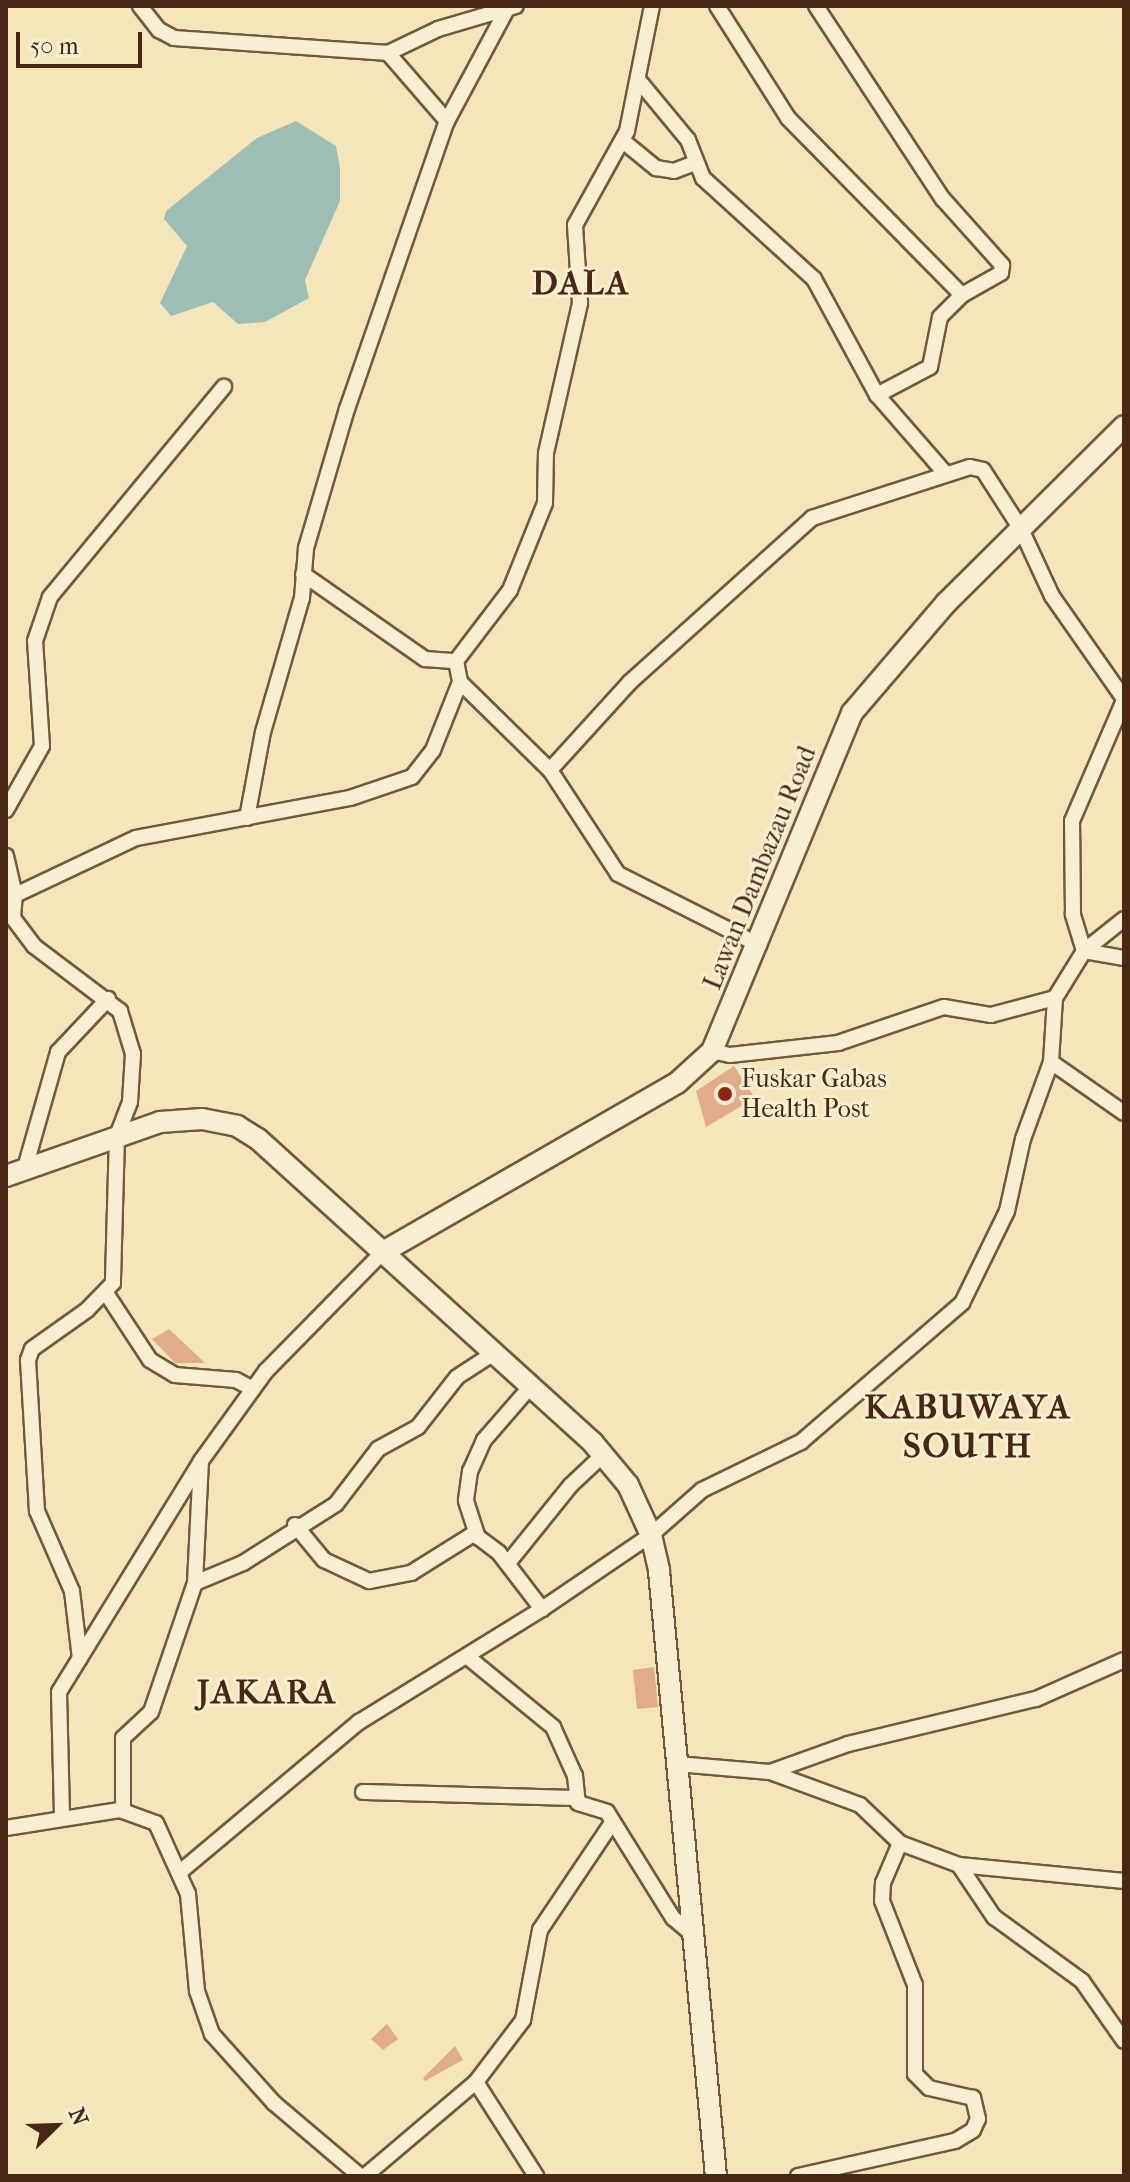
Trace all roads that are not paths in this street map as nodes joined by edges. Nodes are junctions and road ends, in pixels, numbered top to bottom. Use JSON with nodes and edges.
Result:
{"nodes":[{"id":1,"x":140,"y":6,"type":"edge"},
{"id":2,"x":652,"y":6,"type":"edge"},
{"id":3,"x":717,"y":6,"type":"edge"},
{"id":4,"x":816,"y":6,"type":"edge"},
{"id":5,"x":511,"y":9,"type":"edge"},
{"id":6,"x":388,"y":53,"type":"junction"},
{"id":7,"x":640,"y":82,"type":"junction"},
{"id":8,"x":447,"y":121,"type":"junction"},
{"id":9,"x":623,"y":141,"type":"junction"},
{"id":10,"x":695,"y":163,"type":"junction"},
{"id":11,"x":962,"y":295,"type":"junction"},
{"id":12,"x":224,"y":387,"type":"dead end"},
{"id":13,"x":877,"y":395,"type":"junction"},
{"id":14,"x":1121,"y":434,"type":"edge"},
{"id":15,"x":946,"y":474,"type":"junction"},
{"id":16,"x":1021,"y":529,"type":"junction"},
{"id":17,"x":303,"y":574,"type":"junction"},
{"id":18,"x":456,"y":661,"type":"junction"},
{"id":19,"x":460,"y":682,"type":"junction"},
{"id":20,"x":1124,"y":700,"type":"edge"},
{"id":21,"x":550,"y":770,"type":"junction"},
{"id":22,"x":6,"y":810,"type":"edge"},
{"id":23,"x":247,"y":818,"type":"junction"},
{"id":24,"x":6,"y":856,"type":"edge"},
{"id":25,"x":10,"y":898,"type":"edge"},
{"id":26,"x":1124,"y":919,"type":"edge"},
{"id":27,"x":759,"y":945,"type":"junction"},
{"id":28,"x":1084,"y":951,"type":"junction"},
{"id":29,"x":1124,"y":958,"type":"edge"},
{"id":30,"x":1055,"y":998,"type":"junction"},
{"id":31,"x":108,"y":999,"type":"junction"},
{"id":32,"x":712,"y":1051,"type":"junction"},
{"id":33,"x":1051,"y":1062,"type":"junction"},
{"id":34,"x":1124,"y":1113,"type":"edge"},
{"id":35,"x":117,"y":1136,"type":"junction"},
{"id":36,"x":15,"y":1172,"type":"edge"},
{"id":37,"x":383,"y":1252,"type":"junction"},
{"id":38,"x":106,"y":1293,"type":"junction"},
{"id":39,"x":494,"y":1353,"type":"junction"},
{"id":40,"x":531,"y":1386,"type":"junction"},
{"id":41,"x":253,"y":1389,"type":"junction"},
{"id":42,"x":604,"y":1454,"type":"junction"},
{"id":43,"x":201,"y":1461,"type":"junction"},
{"id":44,"x":295,"y":1525,"type":"junction"},
{"id":45,"x":475,"y":1533,"type":"junction"},
{"id":46,"x":651,"y":1535,"type":"junction"},
{"id":47,"x":508,"y":1563,"type":"junction"},
{"id":48,"x":195,"y":1583,"type":"junction"},
{"id":49,"x":542,"y":1609,"type":"junction"},
{"id":50,"x":469,"y":1658,"type":"junction"},
{"id":51,"x":80,"y":1659,"type":"junction"},
{"id":52,"x":1124,"y":1660,"type":"edge"},
{"id":53,"x":677,"y":1764,"type":"junction"},
{"id":54,"x":770,"y":1772,"type":"junction"},
{"id":55,"x":363,"y":1792,"type":"dead end"},
{"id":56,"x":576,"y":1798,"type":"junction"},
{"id":57,"x":123,"y":1811,"type":"junction"},
{"id":58,"x":62,"y":1815,"type":"junction"},
{"id":59,"x":612,"y":1823,"type":"junction"},
{"id":60,"x":6,"y":1828,"type":"edge"},
{"id":61,"x":900,"y":1843,"type":"junction"},
{"id":62,"x":959,"y":1865,"type":"junction"},
{"id":63,"x":180,"y":1872,"type":"junction"},
{"id":64,"x":1124,"y":1881,"type":"edge"},
{"id":65,"x":692,"y":1934,"type":"junction"},
{"id":66,"x":1124,"y":2041,"type":"edge"},
{"id":67,"x":476,"y":2082,"type":"junction"},
{"id":68,"x":363,"y":2176,"type":"edge"},
{"id":69,"x":536,"y":2176,"type":"edge"},
{"id":70,"x":716,"y":2176,"type":"edge"},
{"id":71,"x":798,"y":2176,"type":"edge"}],
"edges":[{"from":1,"to":6,"type":"street"},
{"from":2,"to":7,"type":"street"},
{"from":3,"to":11,"type":"street"},
{"from":4,"to":11,"type":"street"},
{"from":5,"to":6,"type":"street"},
{"from":5,"to":8,"type":"street"},
{"from":6,"to":8,"type":"street"},
{"from":7,"to":9,"type":"street"},
{"from":7,"to":10,"type":"street"},
{"from":8,"to":17,"type":"street"},
{"from":9,"to":10,"type":"street"},
{"from":9,"to":18,"type":"street"},
{"from":10,"to":13,"type":"street"},
{"from":11,"to":13,"type":"street"},
{"from":12,"to":22,"type":"street"},
{"from":13,"to":15,"type":"street"},
{"from":14,"to":16,"type":"main road","name":"Lawan Dambazau Road"},
{"from":15,"to":16,"type":"street"},
{"from":15,"to":21,"type":"street"},
{"from":16,"to":20,"type":"street"},
{"from":16,"to":27,"type":"main road","name":"Lawan Dambazau Road"},
{"from":17,"to":18,"type":"street"},
{"from":17,"to":23,"type":"street"},
{"from":18,"to":19,"type":"street"},
{"from":19,"to":21,"type":"street"},
{"from":19,"to":23,"type":"street"},
{"from":20,"to":28,"type":"street"},
{"from":21,"to":27,"type":"street"},
{"from":23,"to":25,"type":"street"},
{"from":24,"to":25,"type":"street"},
{"from":25,"to":31,"type":"street"},
{"from":26,"to":28,"type":"street"},
{"from":27,"to":32,"type":"main road","name":"Lawan Dambazau Road"},
{"from":28,"to":29,"type":"street"},
{"from":28,"to":30,"type":"street"},
{"from":30,"to":32,"type":"street"},
{"from":30,"to":33,"type":"street"},
{"from":31,"to":35,"type":"street"},
{"from":31,"to":36,"type":"street"},
{"from":32,"to":37,"type":"main road","name":"Lawan Dambazau Road"},
{"from":33,"to":34,"type":"street"},
{"from":33,"to":46,"type":"street"},
{"from":35,"to":36,"type":"main road"},
{"from":35,"to":37,"type":"main road"},
{"from":35,"to":38,"type":"street"},
{"from":37,"to":39,"type":"main road"},
{"from":37,"to":41,"type":"street"},
{"from":38,"to":41,"type":"street"},
{"from":38,"to":51,"type":"street"},
{"from":39,"to":40,"type":"main road"},
{"from":39,"to":44,"type":"street"},
{"from":40,"to":42,"type":"main road"},
{"from":40,"to":45,"type":"street"},
{"from":41,"to":43,"type":"street"},
{"from":42,"to":46,"type":"main road"},
{"from":42,"to":47,"type":"street"},
{"from":43,"to":48,"type":"street"},
{"from":43,"to":51,"type":"street"},
{"from":44,"to":45,"type":"street"},
{"from":44,"to":48,"type":"street"},
{"from":45,"to":47,"type":"street"},
{"from":46,"to":49,"type":"street"},
{"from":46,"to":53,"type":"main road"},
{"from":47,"to":49,"type":"street"},
{"from":48,"to":57,"type":"street"},
{"from":49,"to":50,"type":"street"},
{"from":50,"to":56,"type":"street"},
{"from":50,"to":63,"type":"street"},
{"from":51,"to":58,"type":"street"},
{"from":52,"to":54,"type":"street"},
{"from":53,"to":54,"type":"street"},
{"from":53,"to":65,"type":"main road"},
{"from":54,"to":61,"type":"street"},
{"from":55,"to":56,"type":"street"},
{"from":56,"to":59,"type":"street"},
{"from":57,"to":58,"type":"street"},
{"from":57,"to":63,"type":"street"},
{"from":58,"to":60,"type":"street"},
{"from":59,"to":65,"type":"street"},
{"from":59,"to":67,"type":"street"},
{"from":61,"to":62,"type":"street"},
{"from":61,"to":71,"type":"street"},
{"from":62,"to":64,"type":"street"},
{"from":62,"to":66,"type":"street"},
{"from":63,"to":68,"type":"street"},
{"from":65,"to":70,"type":"main road"},
{"from":67,"to":68,"type":"street"},
{"from":67,"to":69,"type":"street"}]}
